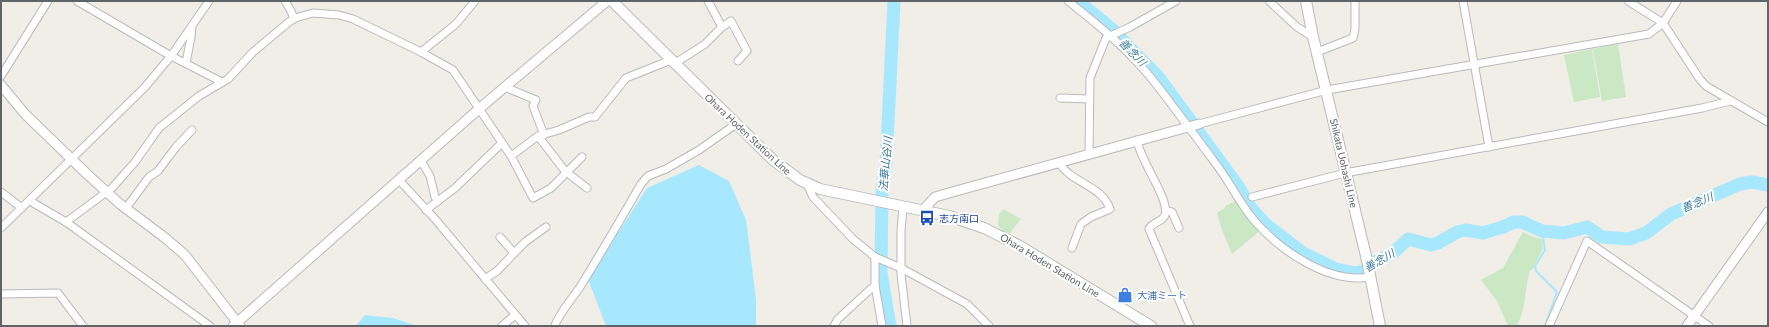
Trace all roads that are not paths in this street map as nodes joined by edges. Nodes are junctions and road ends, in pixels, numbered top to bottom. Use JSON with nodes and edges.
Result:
{"nodes":[{"id":1,"x":48,"y":1,"type":"edge"},
{"id":2,"x":78,"y":1,"type":"edge"},
{"id":3,"x":209,"y":1,"type":"edge"},
{"id":4,"x":285,"y":1,"type":"edge"},
{"id":5,"x":475,"y":1,"type":"edge"},
{"id":6,"x":607,"y":1,"type":"edge"},
{"id":7,"x":612,"y":1,"type":"edge"},
{"id":8,"x":708,"y":1,"type":"edge"},
{"id":9,"x":1068,"y":1,"type":"edge"},
{"id":10,"x":1176,"y":1,"type":"edge"},
{"id":11,"x":1269,"y":1,"type":"edge"},
{"id":12,"x":1306,"y":1,"type":"edge"},
{"id":13,"x":1355,"y":1,"type":"edge"},
{"id":14,"x":1463,"y":1,"type":"edge"},
{"id":15,"x":1628,"y":1,"type":"edge"},
{"id":16,"x":1677,"y":1,"type":"edge"},
{"id":17,"x":294,"y":19,"type":"junction"},
{"id":18,"x":1663,"y":23,"type":"junction"},
{"id":19,"x":192,"y":26,"type":"junction"},
{"id":20,"x":722,"y":27,"type":"junction"},
{"id":21,"x":1110,"y":36,"type":"junction"},
{"id":22,"x":1313,"y":37,"type":"junction"},
{"id":23,"x":421,"y":52,"type":"junction"},
{"id":24,"x":1317,"y":52,"type":"junction"},
{"id":25,"x":171,"y":56,"type":"junction"},
{"id":26,"x":738,"y":61,"type":"dead end"},
{"id":27,"x":672,"y":62,"type":"junction"},
{"id":28,"x":186,"y":63,"type":"junction"},
{"id":29,"x":1475,"y":64,"type":"junction"},
{"id":30,"x":1,"y":76,"type":"edge"},
{"id":31,"x":222,"y":82,"type":"junction"},
{"id":32,"x":1,"y":85,"type":"edge"},
{"id":33,"x":505,"y":87,"type":"junction"},
{"id":34,"x":1327,"y":90,"type":"junction"},
{"id":35,"x":1060,"y":98,"type":"dead end"},
{"id":36,"x":1089,"y":99,"type":"junction"},
{"id":37,"x":1730,"y":101,"type":"junction"},
{"id":38,"x":480,"y":108,"type":"junction"},
{"id":39,"x":1768,"y":122,"type":"edge"},
{"id":40,"x":736,"y":124,"type":"junction"},
{"id":41,"x":1199,"y":124,"type":"joint"},
{"id":42,"x":1187,"y":127,"type":"junction"},
{"id":43,"x":192,"y":130,"type":"dead end"},
{"id":44,"x":541,"y":136,"type":"junction"},
{"id":45,"x":1137,"y":140,"type":"junction"},
{"id":46,"x":502,"y":143,"type":"junction"},
{"id":47,"x":1489,"y":147,"type":"junction"},
{"id":48,"x":1089,"y":153,"type":"junction"},
{"id":49,"x":511,"y":156,"type":"junction"},
{"id":50,"x":582,"y":157,"type":"dead end"},
{"id":51,"x":72,"y":160,"type":"junction"},
{"id":52,"x":421,"y":161,"type":"junction"},
{"id":53,"x":1060,"y":162,"type":"junction"},
{"id":54,"x":567,"y":173,"type":"junction"},
{"id":55,"x":1345,"y":173,"type":"junction"},
{"id":56,"x":399,"y":180,"type":"junction"},
{"id":57,"x":807,"y":184,"type":"junction"},
{"id":58,"x":587,"y":188,"type":"dead end"},
{"id":59,"x":1,"y":192,"type":"edge"},
{"id":60,"x":107,"y":192,"type":"junction"},
{"id":61,"x":1252,"y":197,"type":"dead end"},
{"id":62,"x":30,"y":200,"type":"junction"},
{"id":63,"x":438,"y":201,"type":"junction"},
{"id":64,"x":901,"y":206,"type":"junction"},
{"id":65,"x":22,"y":208,"type":"junction"},
{"id":66,"x":126,"y":208,"type":"junction"},
{"id":67,"x":426,"y":210,"type":"junction"},
{"id":68,"x":1166,"y":210,"type":"junction"},
{"id":69,"x":922,"y":211,"type":"junction"},
{"id":70,"x":1768,"y":212,"type":"edge"},
{"id":71,"x":66,"y":222,"type":"junction"},
{"id":72,"x":546,"y":227,"type":"dead end"},
{"id":73,"x":1,"y":228,"type":"edge"},
{"id":74,"x":1179,"y":228,"type":"dead end"},
{"id":75,"x":500,"y":237,"type":"dead end"},
{"id":76,"x":1072,"y":248,"type":"dead end"},
{"id":77,"x":514,"y":253,"type":"junction"},
{"id":78,"x":875,"y":256,"type":"junction"},
{"id":79,"x":901,"y":268,"type":"junction"},
{"id":80,"x":1369,"y":275,"type":"junction"},
{"id":81,"x":486,"y":280,"type":"junction"},
{"id":82,"x":875,"y":285,"type":"junction"},
{"id":83,"x":1,"y":294,"type":"edge"},
{"id":84,"x":515,"y":315,"type":"junction"},
{"id":85,"x":1695,"y":316,"type":"junction"},
{"id":86,"x":237,"y":325,"type":"edge"},
{"id":87,"x":83,"y":326,"type":"edge"},
{"id":88,"x":210,"y":326,"type":"edge"},
{"id":89,"x":502,"y":326,"type":"edge"},
{"id":90,"x":525,"y":326,"type":"edge"},
{"id":91,"x":555,"y":326,"type":"edge"},
{"id":92,"x":834,"y":326,"type":"edge"},
{"id":93,"x":882,"y":326,"type":"edge"},
{"id":94,"x":907,"y":326,"type":"edge"},
{"id":95,"x":990,"y":326,"type":"edge"},
{"id":96,"x":1151,"y":326,"type":"edge"},
{"id":97,"x":1190,"y":326,"type":"edge"},
{"id":98,"x":1380,"y":326,"type":"edge"},
{"id":99,"x":1549,"y":326,"type":"edge"},
{"id":100,"x":1688,"y":326,"type":"edge"},
{"id":101,"x":1709,"y":326,"type":"edge"}],
"edges":[{"from":1,"to":30,"type":"street"},
{"from":2,"to":25,"type":"street"},
{"from":3,"to":19,"type":"street"},
{"from":4,"to":17,"type":"street"},
{"from":5,"to":23,"type":"street"},
{"from":6,"to":33,"type":"street"},
{"from":7,"to":27,"type":"main road","name":"Ohara Hoden Station Line"},
{"from":8,"to":20,"type":"street"},
{"from":9,"to":21,"type":"street"},
{"from":10,"to":21,"type":"street"},
{"from":11,"to":22,"type":"street"},
{"from":12,"to":22,"type":"main road","name":"Shikata Uohashi Line"},
{"from":13,"to":24,"type":"street"},
{"from":14,"to":29,"type":"street"},
{"from":15,"to":18,"type":"street"},
{"from":16,"to":18,"type":"street"},
{"from":17,"to":23,"type":"street"},
{"from":17,"to":31,"type":"street"},
{"from":18,"to":29,"type":"street"},
{"from":18,"to":37,"type":"street"},
{"from":19,"to":25,"type":"street"},
{"from":19,"to":28,"type":"street"},
{"from":20,"to":26,"type":"street"},
{"from":20,"to":27,"type":"street"},
{"from":21,"to":36,"type":"street"},
{"from":21,"to":42,"type":"street"},
{"from":22,"to":24,"type":"main road","name":"Shikata Uohashi Line"},
{"from":23,"to":38,"type":"street"},
{"from":24,"to":34,"type":"main road","name":"Shikata Uohashi Line"},
{"from":25,"to":28,"type":"street"},
{"from":25,"to":51,"type":"street"},
{"from":27,"to":40,"type":"main road","name":"Ohara Hoden Station Line"},
{"from":27,"to":44,"type":"street"},
{"from":28,"to":31,"type":"street"},
{"from":29,"to":34,"type":"street"},
{"from":29,"to":47,"type":"street"},
{"from":31,"to":60,"type":"street"},
{"from":32,"to":51,"type":"street"},
{"from":33,"to":38,"type":"street"},
{"from":33,"to":44,"type":"street"},
{"from":34,"to":41,"type":"street"},
{"from":34,"to":55,"type":"main road","name":"Shikata Uohashi Line"},
{"from":35,"to":36,"type":"street"},
{"from":36,"to":48,"type":"street"},
{"from":37,"to":39,"type":"street"},
{"from":37,"to":47,"type":"street"},
{"from":38,"to":46,"type":"street"},
{"from":38,"to":52,"type":"street"},
{"from":40,"to":57,"type":"main road","name":"Ohara Hoden Station Line"},
{"from":40,"to":91,"type":"street"},
{"from":41,"to":42,"type":"street"},
{"from":42,"to":45,"type":"street"},
{"from":42,"to":80,"type":"street"},
{"from":43,"to":66,"type":"street"},
{"from":44,"to":49,"type":"street"},
{"from":44,"to":54,"type":"street"},
{"from":45,"to":48,"type":"street"},
{"from":45,"to":68,"type":"street"},
{"from":46,"to":49,"type":"street"},
{"from":46,"to":63,"type":"street"},
{"from":47,"to":55,"type":"street"},
{"from":48,"to":53,"type":"street"},
{"from":49,"to":54,"type":"street"},
{"from":50,"to":54,"type":"street"},
{"from":51,"to":60,"type":"street"},
{"from":51,"to":62,"type":"street"},
{"from":52,"to":56,"type":"street"},
{"from":52,"to":63,"type":"street"},
{"from":53,"to":69,"type":"street"},
{"from":53,"to":76,"type":"street"},
{"from":54,"to":58,"type":"street"},
{"from":55,"to":61,"type":"street"},
{"from":55,"to":80,"type":"main road","name":"Shikata Uohashi Line"},
{"from":56,"to":67,"type":"street"},
{"from":56,"to":86,"type":"street"},
{"from":57,"to":64,"type":"main road","name":"Ohara Hoden Station Line"},
{"from":57,"to":78,"type":"street"},
{"from":59,"to":65,"type":"street"},
{"from":60,"to":66,"type":"street"},
{"from":60,"to":71,"type":"street"},
{"from":62,"to":65,"type":"street"},
{"from":62,"to":71,"type":"street"},
{"from":63,"to":67,"type":"street"},
{"from":64,"to":69,"type":"main road","name":"Ohara Hoden Station Line"},
{"from":64,"to":79,"type":"street"},
{"from":65,"to":73,"type":"street"},
{"from":66,"to":86,"type":"street"},
{"from":67,"to":81,"type":"street"},
{"from":68,"to":74,"type":"street"},
{"from":68,"to":97,"type":"street"},
{"from":69,"to":96,"type":"main road","name":"Ohara Hoden Station Line"},
{"from":70,"to":85,"type":"street"},
{"from":71,"to":88,"type":"street"},
{"from":72,"to":77,"type":"street"},
{"from":75,"to":77,"type":"street"},
{"from":77,"to":81,"type":"street"},
{"from":78,"to":79,"type":"street"},
{"from":78,"to":82,"type":"street"},
{"from":79,"to":94,"type":"street"},
{"from":79,"to":95,"type":"street"},
{"from":80,"to":98,"type":"main road","name":"Shikata Uohashi Line"},
{"from":81,"to":84,"type":"street"},
{"from":82,"to":92,"type":"street"},
{"from":82,"to":93,"type":"street"},
{"from":83,"to":87,"type":"street"},
{"from":84,"to":89,"type":"street"},
{"from":84,"to":90,"type":"street"},
{"from":85,"to":99,"type":"street"},
{"from":85,"to":100,"type":"street"},
{"from":85,"to":101,"type":"street"}]}
